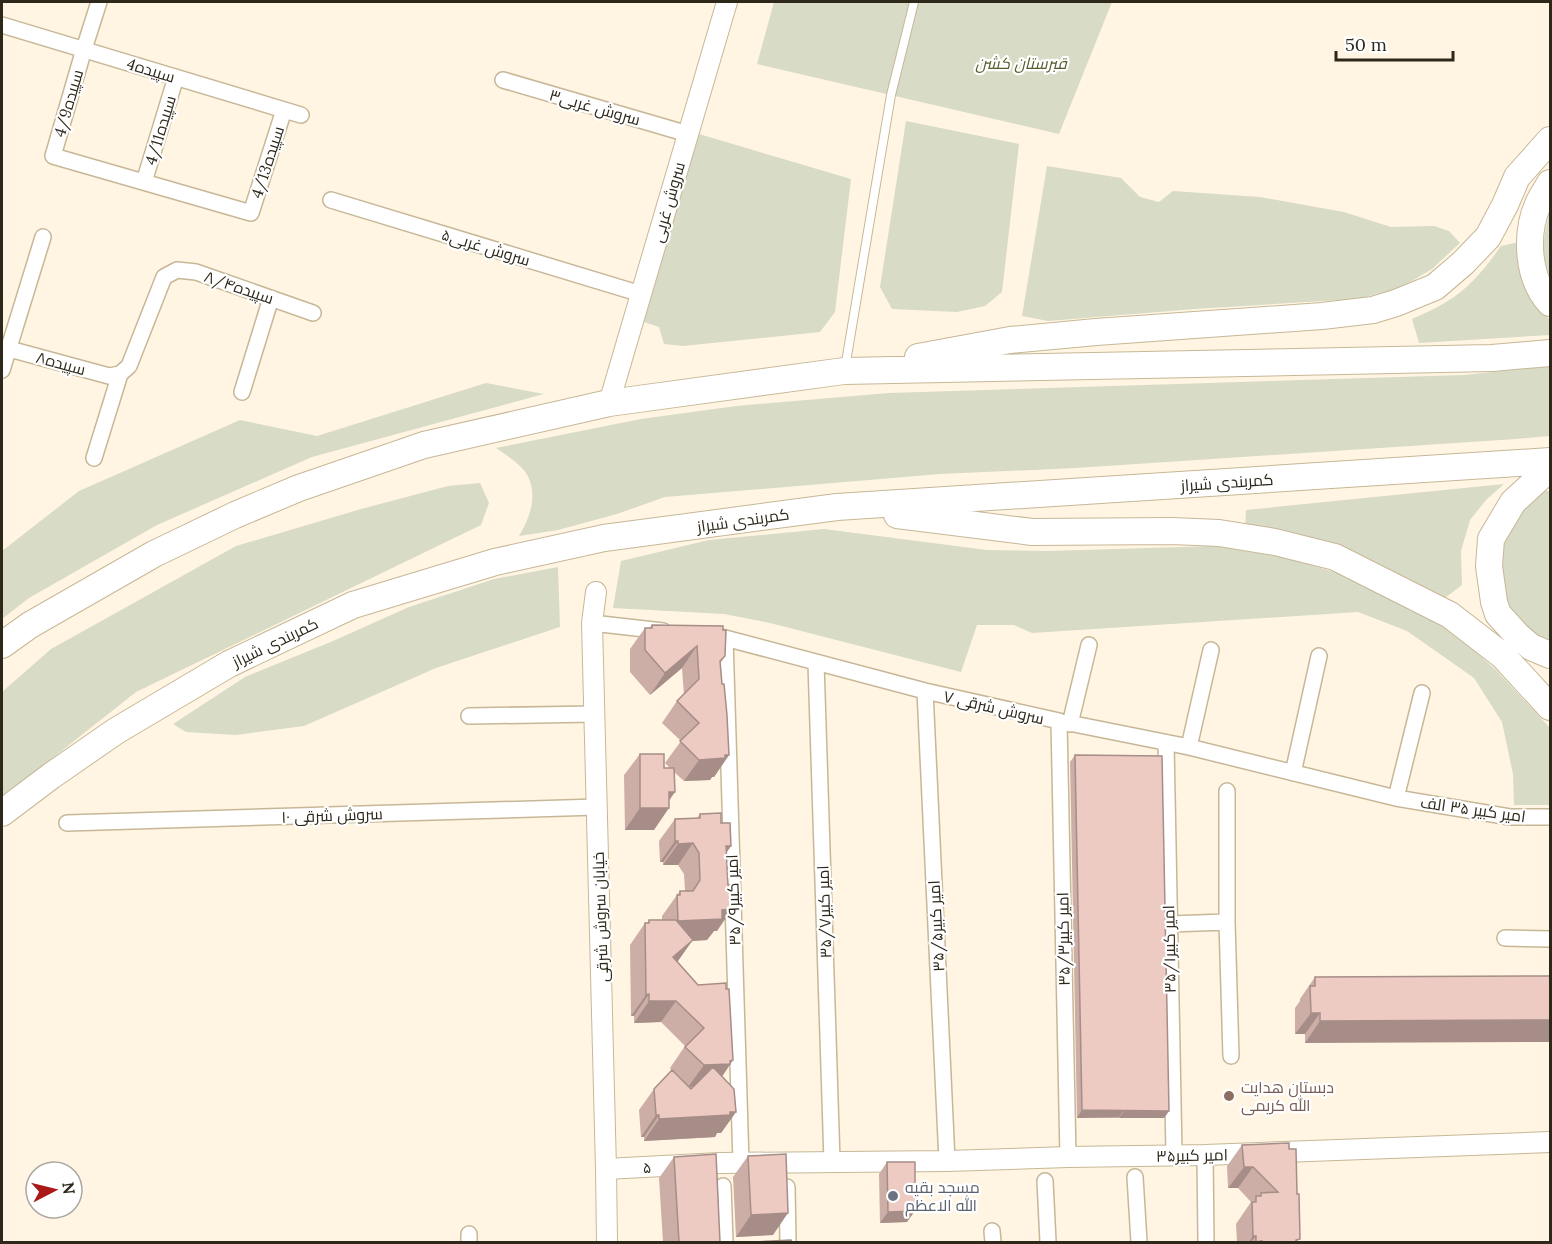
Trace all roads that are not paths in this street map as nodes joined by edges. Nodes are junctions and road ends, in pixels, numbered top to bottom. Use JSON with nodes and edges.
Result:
{"nodes":[{"id":1,"x":99,"y":2,"type":"edge"},
{"id":2,"x":727,"y":2,"type":"edge"},
{"id":3,"x":914,"y":2,"type":"edge"},
{"id":4,"x":2,"y":25,"type":"edge"},
{"id":5,"x":84,"y":49,"type":"junction"},
{"id":6,"x":176,"y":77,"type":"junction"},
{"id":7,"x":503,"y":80,"type":"dead end"},
{"id":8,"x":284,"y":110,"type":"junction"},
{"id":9,"x":301,"y":115,"type":"dead end"},
{"id":10,"x":688,"y":134,"type":"junction"},
{"id":11,"x":1551,"y":140,"type":"edge"},
{"id":12,"x":144,"y":182,"type":"junction"},
{"id":13,"x":1551,"y":183,"type":"edge"},
{"id":14,"x":331,"y":200,"type":"dead end"},
{"id":15,"x":43,"y":237,"type":"dead end"},
{"id":16,"x":641,"y":294,"type":"junction"},
{"id":17,"x":271,"y":298,"type":"junction"},
{"id":18,"x":1551,"y":303,"type":"edge"},
{"id":19,"x":313,"y":313,"type":"dead end"},
{"id":20,"x":5,"y":348,"type":"edge"},
{"id":21,"x":1551,"y":353,"type":"edge"},
{"id":22,"x":2,"y":370,"type":"edge"},
{"id":23,"x":844,"y":371,"type":"junction"},
{"id":24,"x":120,"y":374,"type":"junction"},
{"id":25,"x":242,"y":392,"type":"dead end"},
{"id":26,"x":609,"y":403,"type":"junction"},
{"id":27,"x":94,"y":458,"type":"dead end"},
{"id":28,"x":1551,"y":461,"type":"edge"},
{"id":29,"x":1551,"y":468,"type":"edge"},
{"id":30,"x":837,"y":507,"type":"junction"},
{"id":31,"x":596,"y":592,"type":"dead end"},
{"id":32,"x":592,"y":623,"type":"junction"},
{"id":33,"x":725,"y":638,"type":"junction"},
{"id":34,"x":2,"y":645,"type":"edge"},
{"id":35,"x":1089,"y":645,"type":"dead end"},
{"id":36,"x":1211,"y":650,"type":"dead end"},
{"id":37,"x":1551,"y":655,"type":"edge"},
{"id":38,"x":1319,"y":656,"type":"dead end"},
{"id":39,"x":816,"y":663,"type":"junction"},
{"id":40,"x":925,"y":692,"type":"junction"},
{"id":41,"x":1422,"y":693,"type":"dead end"},
{"id":42,"x":1551,"y":707,"type":"edge"},
{"id":43,"x":594,"y":714,"type":"junction"},
{"id":44,"x":469,"y":716,"type":"dead end"},
{"id":45,"x":1064,"y":723,"type":"junction"},
{"id":46,"x":1166,"y":743,"type":"junction"},
{"id":47,"x":1189,"y":747,"type":"junction"},
{"id":48,"x":1293,"y":773,"type":"junction"},
{"id":49,"x":1227,"y":791,"type":"dead end"},
{"id":50,"x":1396,"y":798,"type":"junction"},
{"id":51,"x":597,"y":807,"type":"junction"},
{"id":52,"x":4,"y":814,"type":"edge"},
{"id":53,"x":1551,"y":817,"type":"edge"},
{"id":54,"x":67,"y":823,"type":"dead end"},
{"id":55,"x":1227,"y":922,"type":"junction"},
{"id":56,"x":1169,"y":924,"type":"junction"},
{"id":57,"x":1505,"y":938,"type":"dead end"},
{"id":58,"x":1551,"y":939,"type":"edge"},
{"id":59,"x":1231,"y":1056,"type":"dead end"},
{"id":60,"x":1551,"y":1142,"type":"edge"},
{"id":61,"x":1174,"y":1154,"type":"junction"},
{"id":62,"x":1205,"y":1155,"type":"junction"},
{"id":63,"x":1068,"y":1157,"type":"junction"},
{"id":64,"x":832,"y":1161,"type":"junction"},
{"id":65,"x":947,"y":1161,"type":"junction"},
{"id":66,"x":741,"y":1163,"type":"junction"},
{"id":67,"x":606,"y":1169,"type":"junction"},
{"id":68,"x":1135,"y":1177,"type":"dead end"},
{"id":69,"x":1045,"y":1181,"type":"dead end"},
{"id":70,"x":723,"y":1186,"type":"dead end"},
{"id":71,"x":787,"y":1187,"type":"edge"},
{"id":72,"x":607,"y":1242,"type":"edge"},
{"id":73,"x":725,"y":1242,"type":"edge"},
{"id":74,"x":788,"y":1242,"type":"edge"},
{"id":75,"x":1048,"y":1242,"type":"edge"},
{"id":76,"x":1139,"y":1242,"type":"edge"},
{"id":77,"x":1206,"y":1242,"type":"edge"}],
"edges":[{"from":1,"to":5,"type":"street","name":"4/9سپیده"},
{"from":2,"to":10,"type":"street","name":"سروش غربی"},
{"from":3,"to":23,"type":"lane"},
{"from":4,"to":5,"type":"street","name":"4سپیده"},
{"from":5,"to":6,"type":"street","name":"4سپیده"},
{"from":5,"to":12,"type":"street","name":"4/9سپیده"},
{"from":6,"to":8,"type":"street","name":"4سپیده"},
{"from":6,"to":12,"type":"street","name":"4/11سپیده"},
{"from":7,"to":10,"type":"street","name":"سروش غربی۳"},
{"from":8,"to":9,"type":"street","name":"4سپیده"},
{"from":8,"to":12,"type":"street","name":"4/13سپیده"},
{"from":10,"to":16,"type":"street","name":"سروش غربی"},
{"from":11,"to":23,"type":"highway"},
{"from":13,"to":18,"type":"highway"},
{"from":14,"to":16,"type":"street","name":"سروش غربی۵"},
{"from":15,"to":20,"type":"street"},
{"from":16,"to":26,"type":"street","name":"سروش غربی"},
{"from":17,"to":19,"type":"street","name":"سپیده۸/۴"},
{"from":17,"to":24,"type":"street","name":"سپیده۸/۴"},
{"from":17,"to":25,"type":"street"},
{"from":20,"to":22,"type":"street"},
{"from":20,"to":24,"type":"street","name":"سپیده۸"},
{"from":21,"to":23,"type":"highway"},
{"from":23,"to":26,"type":"highway"},
{"from":24,"to":27,"type":"street","name":"سپیده۸/۴"},
{"from":26,"to":34,"type":"highway"},
{"from":28,"to":30,"type":"highway","name":"کمربندی شیراز"},
{"from":29,"to":37,"type":"highway"},
{"from":30,"to":42,"type":"highway"},
{"from":30,"to":52,"type":"highway","name":"کمربندی شیراز"},
{"from":31,"to":32,"type":"street","name":"خیابان سروش شرقی"},
{"from":32,"to":33,"type":"street","name":"سروش شرقی ۷"},
{"from":32,"to":43,"type":"street","name":"خیابان سروش شرقی"},
{"from":33,"to":39,"type":"street","name":"سروش شرقی ۷"},
{"from":33,"to":66,"type":"street","name":"امیر کبیر۳۵/۹"},
{"from":35,"to":45,"type":"street","name":"امیر کبیر۳۵/۳"},
{"from":36,"to":47,"type":"street"},
{"from":38,"to":48,"type":"street"},
{"from":39,"to":40,"type":"street","name":"سروش شرقی ۷"},
{"from":39,"to":64,"type":"street","name":"امیر کبیر۳۵/۷"},
{"from":40,"to":45,"type":"street","name":"سروش شرقی ۷"},
{"from":40,"to":65,"type":"street","name":"امیر کبیر۳۵/۵"},
{"from":41,"to":50,"type":"street"},
{"from":43,"to":44,"type":"street"},
{"from":43,"to":51,"type":"street","name":"خیابان سروش شرقی"},
{"from":45,"to":46,"type":"street","name":"سروش شرقی ۷"},
{"from":45,"to":63,"type":"street","name":"امیر کبیر۳۵/۳"},
{"from":46,"to":47,"type":"street","name":"سروش شرقی ۷"},
{"from":46,"to":56,"type":"street","name":"امیر کبیر۳۵/۱"},
{"from":47,"to":48,"type":"street","name":"سروش شرقی ۷"},
{"from":48,"to":50,"type":"street","name":"سروش شرقی ۷"},
{"from":49,"to":55,"type":"street"},
{"from":50,"to":53,"type":"street","name":"امیر کبیر ۳۵ الف"},
{"from":51,"to":54,"type":"street","name":"سروش شرقی ۱۰"},
{"from":51,"to":67,"type":"street","name":"خیابان سروش شرقی"},
{"from":55,"to":56,"type":"street"},
{"from":55,"to":59,"type":"street"},
{"from":56,"to":61,"type":"street","name":"امیر کبیر۳۵/۱"},
{"from":57,"to":58,"type":"street"},
{"from":60,"to":62,"type":"street","name":"امیر کبیر۳۵"},
{"from":61,"to":62,"type":"street","name":"امیر کبیر۳۵"},
{"from":61,"to":63,"type":"street","name":"امیر کبیر۳۵"},
{"from":62,"to":77,"type":"street"},
{"from":63,"to":65,"type":"street","name":"امیر کبیر۳۵"},
{"from":64,"to":65,"type":"street","name":"امیر کبیر۳۵"},
{"from":64,"to":66,"type":"street","name":"۵"},
{"from":66,"to":67,"type":"street","name":"۵"},
{"from":67,"to":72,"type":"street","name":"خیابان سروش شرقی"},
{"from":68,"to":76,"type":"street"},
{"from":69,"to":75,"type":"street"},
{"from":70,"to":73,"type":"street"},
{"from":71,"to":74,"type":"street"}]}
